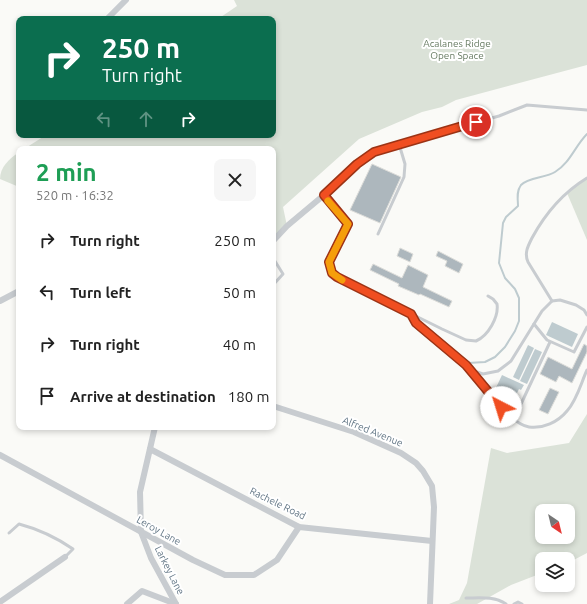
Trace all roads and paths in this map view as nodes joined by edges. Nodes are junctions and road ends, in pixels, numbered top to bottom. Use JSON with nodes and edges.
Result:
{"nodes":[{"id":1,"x":126,"y":0,"type":"edge"},
{"id":2,"x":110,"y":16,"type":"edge"},
{"id":3,"x":587,"y":110,"type":"edge"},
{"id":4,"x":399,"y":144,"type":"junction"},
{"id":5,"x":587,"y":178,"type":"edge"},
{"id":6,"x":324,"y":195,"type":"junction"},
{"id":7,"x":378,"y":234,"type":"dead end"},
{"id":8,"x":276,"y":238,"type":"edge"},
{"id":9,"x":276,"y":263,"type":"edge"},
{"id":10,"x":276,"y":282,"type":"edge"},
{"id":11,"x":16,"y":293,"type":"edge"},
{"id":12,"x":488,"y":296,"type":"dead end"},
{"id":13,"x":0,"y":301,"type":"edge"},
{"id":14,"x":552,"y":301,"type":"junction"},
{"id":15,"x":411,"y":314,"type":"junction"},
{"id":16,"x":587,"y":315,"type":"edge"},
{"id":17,"x":534,"y":324,"type":"junction"},
{"id":18,"x":587,"y":327,"type":"edge"},
{"id":19,"x":550,"y":342,"type":"junction"},
{"id":20,"x":466,"y":365,"type":"junction"},
{"id":21,"x":587,"y":370,"type":"edge"},
{"id":22,"x":276,"y":407,"type":"edge"},
{"id":23,"x":514,"y":419,"type":"junction"},
{"id":24,"x":154,"y":430,"type":"edge"},
{"id":25,"x":150,"y":449,"type":"junction"},
{"id":26,"x":0,"y":455,"type":"edge"},
{"id":27,"x":299,"y":527,"type":"junction"},
{"id":28,"x":141,"y":532,"type":"junction"},
{"id":29,"x":9,"y":533,"type":"dead end"},
{"id":30,"x":432,"y":542,"type":"junction"},
{"id":31,"x":65,"y":557,"type":"joint"},
{"id":32,"x":466,"y":598,"type":"dead end"},
{"id":33,"x":0,"y":602,"type":"edge"},
{"id":34,"x":127,"y":604,"type":"edge"},
{"id":35,"x":176,"y":604,"type":"edge"},
{"id":36,"x":430,"y":604,"type":"edge"},
{"id":37,"x":506,"y":604,"type":"edge"},
{"id":38,"x":514,"y":604,"type":"edge"},
{"id":39,"x":522,"y":604,"type":"edge"}],
"edges":[{"from":1,"to":2,"type":"street"},
{"from":3,"to":4,"type":"lane"},
{"from":4,"to":6,"type":"lane"},
{"from":4,"to":7,"type":"lane"},
{"from":5,"to":14,"type":"lane"},
{"from":6,"to":8,"type":"street"},
{"from":6,"to":15,"type":"lane"},
{"from":9,"to":10,"type":"lane"},
{"from":11,"to":13,"type":"street"},
{"from":12,"to":15,"type":"lane"},
{"from":14,"to":16,"type":"lane"},
{"from":14,"to":17,"type":"lane"},
{"from":15,"to":20,"type":"lane"},
{"from":17,"to":19,"type":"lane"},
{"from":17,"to":20,"type":"lane"},
{"from":18,"to":19,"type":"lane"},
{"from":19,"to":23,"type":"lane"},
{"from":20,"to":23,"type":"lane"},
{"from":21,"to":23,"type":"lane"},
{"from":22,"to":30,"type":"street","name":"Alfred Avenue"},
{"from":24,"to":25,"type":"street","name":"Larkey Lane"},
{"from":25,"to":27,"type":"street","name":"Rachele Road"},
{"from":25,"to":28,"type":"street","name":"Larkey Lane"},
{"from":26,"to":28,"type":"street","name":"Leroy Lane"},
{"from":27,"to":28,"type":"street","name":"Leroy Lane"},
{"from":27,"to":30,"type":"street","name":"Rachele Road"},
{"from":28,"to":35,"type":"street","name":"Larkey Lane"},
{"from":29,"to":31,"type":"lane"},
{"from":30,"to":36,"type":"street","name":"Alfred Avenue"},
{"from":31,"to":33,"type":"street"},
{"from":32,"to":37,"type":"lane"},
{"from":34,"to":35,"type":"street"},
{"from":38,"to":39,"type":"lane"}]}
